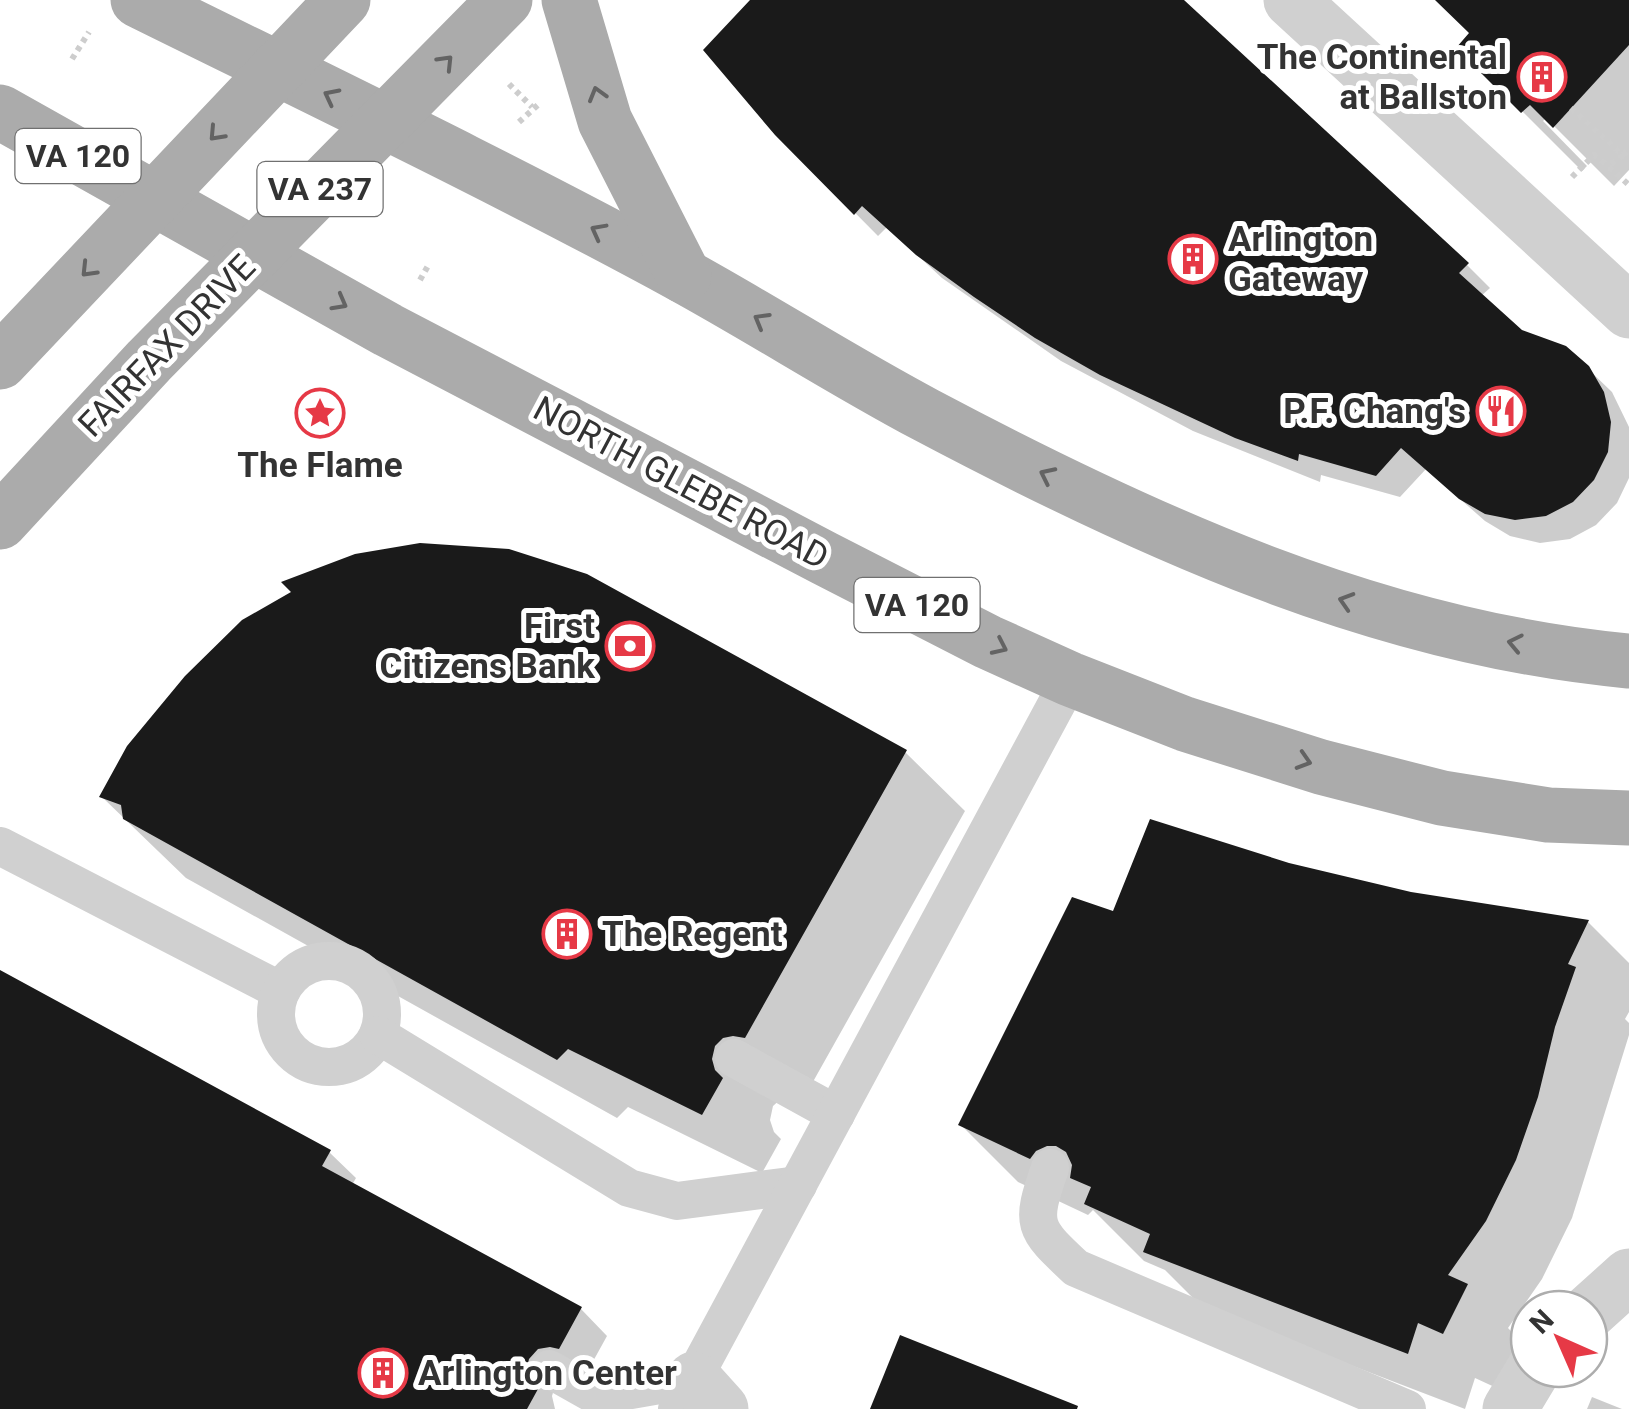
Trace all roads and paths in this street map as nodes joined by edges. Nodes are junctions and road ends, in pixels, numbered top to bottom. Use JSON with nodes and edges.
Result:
{"nodes":[{"id":1,"x":138,"y":0,"type":"edge"},
{"id":2,"x":343,"y":0,"type":"edge"},
{"id":3,"x":505,"y":0,"type":"edge"},
{"id":4,"x":569,"y":0,"type":"edge"},
{"id":5,"x":1292,"y":0,"type":"edge"},
{"id":6,"x":89,"y":31,"type":"dead end"},
{"id":7,"x":72,"y":59,"type":"dead end"},
{"id":8,"x":277,"y":69,"type":"junction"},
{"id":9,"x":498,"y":73,"type":"dead end"},
{"id":10,"x":532,"y":108,"type":"dead end"},
{"id":11,"x":1571,"y":108,"type":"dead end"},
{"id":12,"x":0,"y":112,"type":"edge"},
{"id":13,"x":386,"y":123,"type":"junction"},
{"id":14,"x":1629,"y":148,"type":"edge"},
{"id":15,"x":1622,"y":155,"type":"junction"},
{"id":16,"x":1608,"y":166,"type":"junction"},
{"id":17,"x":1568,"y":182,"type":"dead end"},
{"id":18,"x":1629,"y":185,"type":"edge"},
{"id":19,"x":155,"y":200,"type":"junction"},
{"id":20,"x":255,"y":255,"type":"junction"},
{"id":21,"x":684,"y":276,"type":"junction"},
{"id":22,"x":1629,"y":311,"type":"edge"},
{"id":23,"x":0,"y":362,"type":"edge"},
{"id":24,"x":0,"y":522,"type":"edge"},
{"id":25,"x":1629,"y":662,"type":"edge"},
{"id":26,"x":1070,"y":679,"type":"junction"},
{"id":27,"x":1629,"y":818,"type":"edge"},
{"id":28,"x":0,"y":846,"type":"edge"},
{"id":29,"x":281,"y":990,"type":"junction"},
{"id":30,"x":378,"y":1036,"type":"junction"},
{"id":31,"x":734,"y":1058,"type":"dead end"},
{"id":32,"x":836,"y":1114,"type":"junction"},
{"id":33,"x":1050,"y":1168,"type":"dead end"},
{"id":34,"x":798,"y":1185,"type":"junction"},
{"id":35,"x":1629,"y":1276,"type":"edge"},
{"id":36,"x":1609,"y":1294,"type":"edge"},
{"id":37,"x":548,"y":1369,"type":"dead end"},
{"id":38,"x":697,"y":1399,"type":"edge"},
{"id":39,"x":1407,"y":1409,"type":"edge"}],
"edges":[{"from":1,"to":8,"type":"main road"},
{"from":2,"to":8,"type":"main road"},
{"from":13,"to":3,"type":"main road","name":"FAIRFAX DRIVE","number":"VA 237","one_way":true},
{"from":21,"to":4,"type":"main road","one_way":true},
{"from":5,"to":22,"type":"street"},
{"from":6,"to":7,"type":"path"},
{"from":13,"to":8,"type":"main road","one_way":true},
{"from":8,"to":19,"type":"main road","one_way":true},
{"from":9,"to":10,"type":"path"},
{"from":11,"to":15,"type":"path"},
{"from":12,"to":19,"type":"main road","name":"NORTH GLEBE ROAD","number":"VA 120"},
{"from":13,"to":20,"type":"main road","name":"FAIRFAX DRIVE","number":"VA 237"},
{"from":21,"to":13,"type":"main road","one_way":true},
{"from":14,"to":15,"type":"path"},
{"from":15,"to":16,"type":"path"},
{"from":16,"to":17,"type":"path"},
{"from":16,"to":18,"type":"path"},
{"from":19,"to":20,"type":"main road","name":"NORTH GLEBE ROAD","number":"VA 120"},
{"from":19,"to":23,"type":"main road","one_way":true},
{"from":20,"to":24,"type":"main road","name":"FAIRFAX DRIVE"},
{"from":20,"to":26,"type":"main road","name":"NORTH GLEBE ROAD","number":"VA 120","one_way":true},
{"from":25,"to":21,"type":"main road","one_way":true},
{"from":26,"to":27,"type":"main road","name":"NORTH GLEBE ROAD","number":"VA 120","one_way":true},
{"from":26,"to":32,"type":"lane"},
{"from":28,"to":29,"type":"lane"},
{"from":29,"to":30,"type":"lane"},
{"from":29,"to":30,"type":"lane"},
{"from":30,"to":34,"type":"lane"},
{"from":31,"to":32,"type":"lane"},
{"from":32,"to":34,"type":"lane"},
{"from":33,"to":39,"type":"lane"},
{"from":34,"to":38,"type":"lane"},
{"from":35,"to":36,"type":"street"},
{"from":37,"to":38,"type":"lane"}]}
